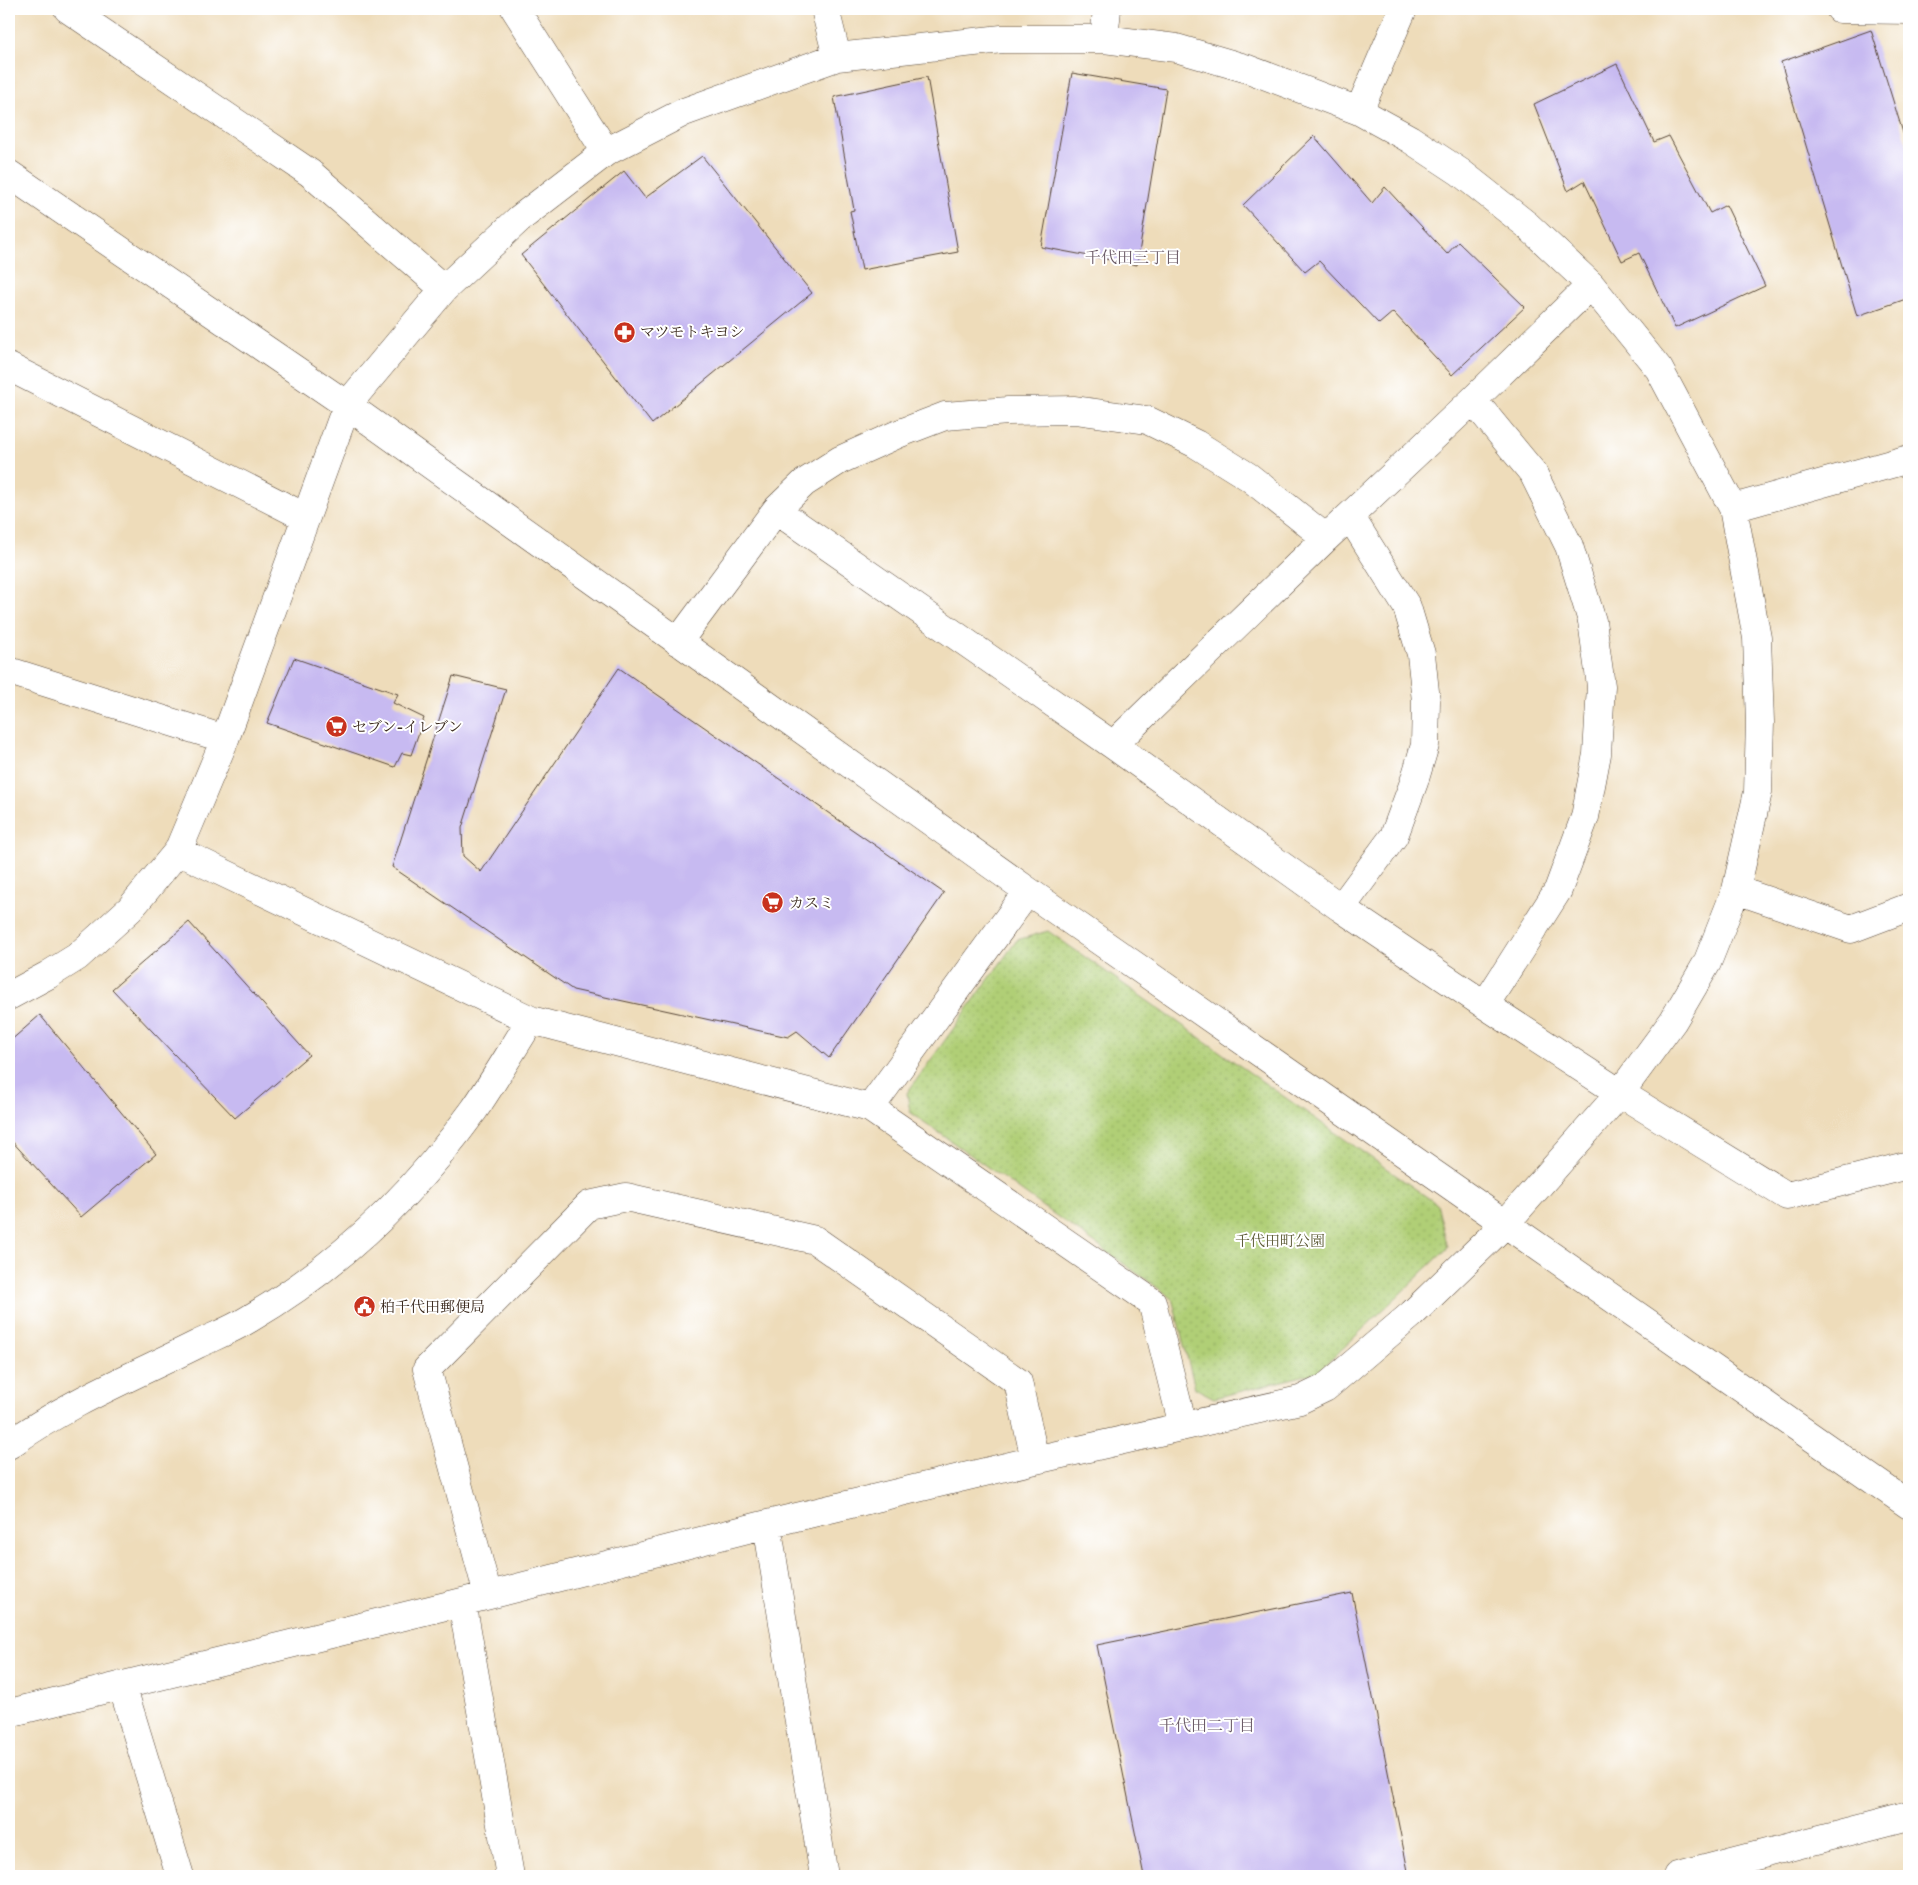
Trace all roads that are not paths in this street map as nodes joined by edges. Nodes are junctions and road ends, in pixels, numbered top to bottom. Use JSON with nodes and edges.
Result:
{"nodes":[{"id":1,"x":68,"y":9,"type":"edge"},
{"id":2,"x":515,"y":9,"type":"edge"},
{"id":3,"x":825,"y":9,"type":"edge"},
{"id":4,"x":1107,"y":9,"type":"edge"},
{"id":5,"x":1403,"y":9,"type":"edge"},
{"id":6,"x":1840,"y":9,"type":"edge"},
{"id":7,"x":1909,"y":10,"type":"edge"},
{"id":8,"x":1104,"y":39,"type":"junction"},
{"id":9,"x":837,"y":57,"type":"junction"},
{"id":10,"x":1359,"y":111,"type":"junction"},
{"id":11,"x":606,"y":152,"type":"junction"},
{"id":12,"x":9,"y":174,"type":"edge"},
{"id":13,"x":1591,"y":285,"type":"junction"},
{"id":14,"x":444,"y":290,"type":"junction"},
{"id":15,"x":9,"y":367,"type":"edge"},
{"id":16,"x":1473,"y":400,"type":"junction"},
{"id":17,"x":347,"y":405,"type":"junction"},
{"id":18,"x":1909,"y":459,"type":"edge"},
{"id":19,"x":1733,"y":508,"type":"junction"},
{"id":20,"x":776,"y":510,"type":"junction"},
{"id":21,"x":1350,"y":516,"type":"junction"},
{"id":22,"x":305,"y":517,"type":"junction"},
{"id":23,"x":1326,"y":538,"type":"junction"},
{"id":24,"x":678,"y":642,"type":"junction"},
{"id":25,"x":9,"y":671,"type":"edge"},
{"id":26,"x":225,"y":739,"type":"junction"},
{"id":27,"x":1114,"y":746,"type":"junction"},
{"id":28,"x":178,"y":851,"type":"junction"},
{"id":29,"x":1736,"y":890,"type":"junction"},
{"id":30,"x":1028,"y":891,"type":"junction"},
{"id":31,"x":1909,"y":907,"type":"edge"},
{"id":32,"x":1341,"y":908,"type":"junction"},
{"id":33,"x":9,"y":996,"type":"edge"},
{"id":34,"x":1486,"y":1005,"type":"junction"},
{"id":35,"x":530,"y":1020,"type":"junction"},
{"id":36,"x":1620,"y":1093,"type":"junction"},
{"id":37,"x":870,"y":1108,"type":"junction"},
{"id":38,"x":1909,"y":1165,"type":"edge"},
{"id":39,"x":1506,"y":1224,"type":"junction"},
{"id":40,"x":1183,"y":1426,"type":"junction"},
{"id":41,"x":9,"y":1445,"type":"edge"},
{"id":42,"x":1035,"y":1460,"type":"junction"},
{"id":43,"x":1909,"y":1505,"type":"edge"},
{"id":44,"x":767,"y":1524,"type":"junction"},
{"id":45,"x":488,"y":1595,"type":"junction"},
{"id":46,"x":462,"y":1602,"type":"junction"},
{"id":47,"x":122,"y":1685,"type":"junction"},
{"id":48,"x":9,"y":1713,"type":"edge"},
{"id":49,"x":1909,"y":1816,"type":"edge"},
{"id":50,"x":180,"y":1876,"type":"edge"},
{"id":51,"x":510,"y":1876,"type":"edge"},
{"id":52,"x":824,"y":1876,"type":"edge"},
{"id":53,"x":1678,"y":1876,"type":"edge"}],
"edges":[{"from":1,"to":14,"type":"street"},
{"from":2,"to":11,"type":"street"},
{"from":3,"to":9,"type":"street"},
{"from":4,"to":8,"type":"street"},
{"from":5,"to":10,"type":"street"},
{"from":6,"to":7,"type":"street"},
{"from":8,"to":9,"type":"street"},
{"from":8,"to":10,"type":"street"},
{"from":9,"to":11,"type":"street"},
{"from":10,"to":13,"type":"street"},
{"from":11,"to":14,"type":"street"},
{"from":12,"to":17,"type":"street"},
{"from":13,"to":16,"type":"street"},
{"from":13,"to":19,"type":"street"},
{"from":14,"to":17,"type":"street"},
{"from":15,"to":22,"type":"street"},
{"from":16,"to":21,"type":"street"},
{"from":16,"to":34,"type":"street"},
{"from":17,"to":22,"type":"street"},
{"from":17,"to":24,"type":"street"},
{"from":18,"to":19,"type":"street"},
{"from":19,"to":29,"type":"street"},
{"from":20,"to":23,"type":"street"},
{"from":20,"to":24,"type":"street"},
{"from":20,"to":27,"type":"street"},
{"from":21,"to":23,"type":"street"},
{"from":21,"to":32,"type":"street"},
{"from":22,"to":26,"type":"street"},
{"from":23,"to":27,"type":"street"},
{"from":24,"to":30,"type":"street"},
{"from":25,"to":26,"type":"street"},
{"from":26,"to":28,"type":"street"},
{"from":27,"to":32,"type":"street"},
{"from":28,"to":33,"type":"street"},
{"from":28,"to":35,"type":"street"},
{"from":29,"to":31,"type":"street"},
{"from":29,"to":36,"type":"street"},
{"from":30,"to":37,"type":"street"},
{"from":30,"to":39,"type":"street"},
{"from":32,"to":34,"type":"street"},
{"from":34,"to":36,"type":"street"},
{"from":35,"to":37,"type":"street"},
{"from":35,"to":41,"type":"street"},
{"from":36,"to":38,"type":"street"},
{"from":36,"to":39,"type":"street"},
{"from":37,"to":40,"type":"street"},
{"from":39,"to":40,"type":"street"},
{"from":39,"to":43,"type":"street"},
{"from":40,"to":42,"type":"street"},
{"from":42,"to":44,"type":"street"},
{"from":42,"to":45,"type":"street"},
{"from":44,"to":45,"type":"street"},
{"from":44,"to":52,"type":"street"},
{"from":45,"to":46,"type":"street"},
{"from":46,"to":47,"type":"street"},
{"from":46,"to":51,"type":"street"},
{"from":47,"to":48,"type":"street"},
{"from":47,"to":50,"type":"street"},
{"from":49,"to":53,"type":"street"}]}
